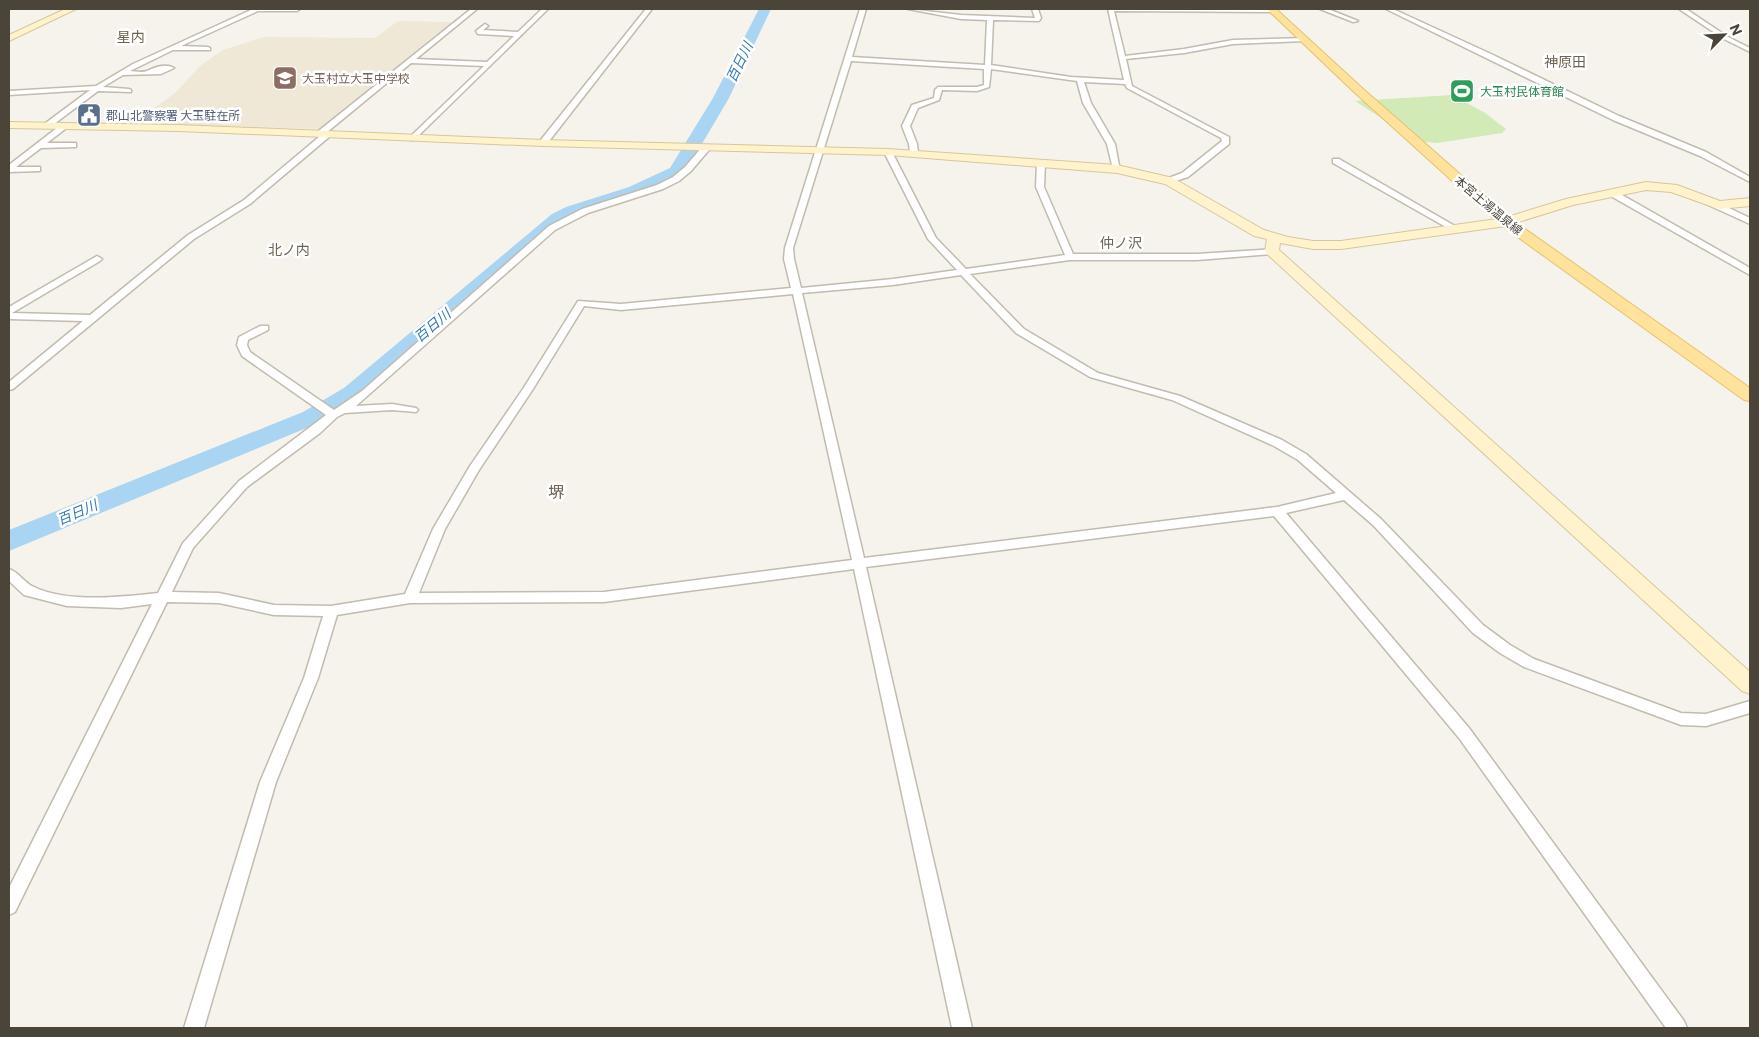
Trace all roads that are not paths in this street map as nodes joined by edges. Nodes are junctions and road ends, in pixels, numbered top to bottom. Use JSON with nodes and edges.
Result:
{"nodes":[{"id":1,"x":72,"y":9,"type":"edge"},
{"id":2,"x":257,"y":9,"type":"edge"},
{"id":3,"x":297,"y":9,"type":"edge"},
{"id":4,"x":474,"y":9,"type":"edge"},
{"id":5,"x":545,"y":9,"type":"edge"},
{"id":6,"x":649,"y":9,"type":"edge"},
{"id":7,"x":863,"y":9,"type":"edge"},
{"id":8,"x":911,"y":9,"type":"edge"},
{"id":9,"x":1035,"y":9,"type":"edge"},
{"id":10,"x":1111,"y":9,"type":"edge"},
{"id":11,"x":1116,"y":9,"type":"edge"},
{"id":12,"x":1272,"y":9,"type":"edge"},
{"id":13,"x":1323,"y":9,"type":"edge"},
{"id":14,"x":1389,"y":9,"type":"edge"},
{"id":15,"x":1682,"y":9,"type":"edge"},
{"id":16,"x":990,"y":18,"type":"junction"},
{"id":17,"x":1355,"y":21,"type":"dead end"},
{"id":18,"x":485,"y":26,"type":"dead end"},
{"id":19,"x":9,"y":30,"type":"edge"},
{"id":20,"x":26,"y":30,"type":"junction"},
{"id":21,"x":519,"y":34,"type":"junction"},
{"id":22,"x":9,"y":38,"type":"edge"},
{"id":23,"x":1303,"y":39,"type":"junction"},
{"id":24,"x":172,"y":48,"type":"junction"},
{"id":25,"x":208,"y":48,"type":"dead end"},
{"id":26,"x":1750,"y":50,"type":"edge"},
{"id":27,"x":1122,"y":58,"type":"junction"},
{"id":28,"x":848,"y":59,"type":"junction"},
{"id":29,"x":408,"y":61,"type":"junction"},
{"id":30,"x":489,"y":64,"type":"junction"},
{"id":31,"x":988,"y":67,"type":"junction"},
{"id":32,"x":149,"y":72,"type":"dead end"},
{"id":33,"x":122,"y":73,"type":"junction"},
{"id":34,"x":1080,"y":79,"type":"junction"},
{"id":35,"x":1128,"y":82,"type":"junction"},
{"id":36,"x":97,"y":89,"type":"junction"},
{"id":37,"x":129,"y":90,"type":"dead end"},
{"id":38,"x":9,"y":93,"type":"edge"},
{"id":39,"x":9,"y":125,"type":"edge"},
{"id":40,"x":47,"y":125,"type":"junction"},
{"id":41,"x":65,"y":126,"type":"junction"},
{"id":42,"x":323,"y":135,"type":"junction"},
{"id":43,"x":414,"y":138,"type":"junction"},
{"id":44,"x":543,"y":143,"type":"junction"},
{"id":45,"x":73,"y":145,"type":"dead end"},
{"id":46,"x":40,"y":146,"type":"junction"},
{"id":47,"x":684,"y":146,"type":"joint"},
{"id":48,"x":702,"y":147,"type":"junction"},
{"id":49,"x":819,"y":150,"type":"junction"},
{"id":50,"x":888,"y":152,"type":"junction"},
{"id":51,"x":914,"y":153,"type":"junction"},
{"id":52,"x":1336,"y":161,"type":"dead end"},
{"id":53,"x":1041,"y":163,"type":"junction"},
{"id":54,"x":9,"y":169,"type":"edge"},
{"id":55,"x":37,"y":169,"type":"dead end"},
{"id":56,"x":1117,"y":169,"type":"junction"},
{"id":57,"x":1750,"y":180,"type":"edge"},
{"id":58,"x":1169,"y":182,"type":"junction"},
{"id":59,"x":1612,"y":193,"type":"junction"},
{"id":60,"x":1706,"y":201,"type":"junction"},
{"id":61,"x":1750,"y":202,"type":"edge"},
{"id":62,"x":1750,"y":221,"type":"edge"},
{"id":63,"x":1506,"y":222,"type":"junction"},
{"id":64,"x":1456,"y":229,"type":"junction"},
{"id":65,"x":1273,"y":244,"type":"junction"},
{"id":66,"x":1070,"y":257,"type":"junction"},
{"id":67,"x":97,"y":259,"type":"dead end"},
{"id":68,"x":964,"y":272,"type":"junction"},
{"id":69,"x":1750,"y":272,"type":"edge"},
{"id":70,"x":798,"y":290,"type":"junction"},
{"id":71,"x":9,"y":312,"type":"edge"},
{"id":72,"x":9,"y":316,"type":"edge"},
{"id":73,"x":92,"y":318,"type":"junction"},
{"id":74,"x":264,"y":328,"type":"dead end"},
{"id":75,"x":9,"y":387,"type":"edge"},
{"id":76,"x":1750,"y":396,"type":"edge"},
{"id":77,"x":412,"y":410,"type":"dead end"},
{"id":78,"x":331,"y":411,"type":"junction"},
{"id":79,"x":1347,"y":496,"type":"junction"},
{"id":80,"x":231,"y":497,"type":"junction"},
{"id":81,"x":245,"y":497,"type":"dead end"},
{"id":82,"x":1277,"y":511,"type":"junction"},
{"id":83,"x":858,"y":564,"type":"junction"},
{"id":84,"x":9,"y":574,"type":"edge"},
{"id":85,"x":163,"y":597,"type":"junction"},
{"id":86,"x":410,"y":598,"type":"junction"},
{"id":87,"x":331,"y":611,"type":"junction"},
{"id":88,"x":1750,"y":685,"type":"edge"},
{"id":89,"x":1750,"y":707,"type":"edge"},
{"id":90,"x":9,"y":906,"type":"edge"},
{"id":91,"x":194,"y":1028,"type":"edge"},
{"id":92,"x":962,"y":1028,"type":"edge"},
{"id":93,"x":1676,"y":1028,"type":"edge"}],
"edges":[{"from":1,"to":20,"type":"street"},
{"from":2,"to":3,"type":"street"},
{"from":2,"to":24,"type":"street"},
{"from":4,"to":29,"type":"street"},
{"from":5,"to":21,"type":"street"},
{"from":6,"to":44,"type":"street"},
{"from":7,"to":28,"type":"street"},
{"from":8,"to":16,"type":"street"},
{"from":9,"to":16,"type":"street"},
{"from":10,"to":27,"type":"street"},
{"from":11,"to":12,"type":"street"},
{"from":12,"to":23,"type":"main road","name":"本宮土湯温泉線"},
{"from":13,"to":17,"type":"street"},
{"from":14,"to":57,"type":"street"},
{"from":15,"to":26,"type":"street"},
{"from":16,"to":31,"type":"street"},
{"from":18,"to":21,"type":"street"},
{"from":19,"to":20,"type":"street"},
{"from":20,"to":22,"type":"street"},
{"from":21,"to":30,"type":"street"},
{"from":23,"to":27,"type":"street"},
{"from":23,"to":63,"type":"main road","name":"本宮土湯温泉線"},
{"from":24,"to":25,"type":"street"},
{"from":24,"to":33,"type":"street"},
{"from":27,"to":35,"type":"street"},
{"from":28,"to":31,"type":"street"},
{"from":28,"to":49,"type":"street"},
{"from":29,"to":30,"type":"street"},
{"from":29,"to":42,"type":"street"},
{"from":30,"to":43,"type":"street"},
{"from":31,"to":34,"type":"street"},
{"from":31,"to":51,"type":"street"},
{"from":32,"to":33,"type":"street"},
{"from":33,"to":36,"type":"street"},
{"from":34,"to":35,"type":"street"},
{"from":34,"to":56,"type":"street"},
{"from":35,"to":58,"type":"street"},
{"from":36,"to":37,"type":"street"},
{"from":36,"to":38,"type":"street"},
{"from":36,"to":40,"type":"street"},
{"from":39,"to":40,"type":"street"},
{"from":40,"to":41,"type":"street"},
{"from":41,"to":42,"type":"street"},
{"from":41,"to":46,"type":"street"},
{"from":42,"to":43,"type":"street"},
{"from":42,"to":73,"type":"street"},
{"from":43,"to":44,"type":"street"},
{"from":44,"to":47,"type":"street"},
{"from":45,"to":46,"type":"street"},
{"from":46,"to":54,"type":"street"},
{"from":47,"to":48,"type":"street"},
{"from":48,"to":49,"type":"street"},
{"from":48,"to":78,"type":"street"},
{"from":49,"to":50,"type":"street"},
{"from":49,"to":70,"type":"street"},
{"from":50,"to":51,"type":"street"},
{"from":50,"to":68,"type":"street"},
{"from":51,"to":53,"type":"street"},
{"from":52,"to":64,"type":"street"},
{"from":53,"to":56,"type":"street"},
{"from":53,"to":66,"type":"street"},
{"from":54,"to":55,"type":"street"},
{"from":56,"to":58,"type":"street"},
{"from":58,"to":65,"type":"street"},
{"from":59,"to":60,"type":"street"},
{"from":59,"to":63,"type":"street"},
{"from":59,"to":69,"type":"street"},
{"from":60,"to":61,"type":"street"},
{"from":60,"to":62,"type":"street"},
{"from":63,"to":64,"type":"street"},
{"from":63,"to":76,"type":"main road","name":"本宮土湯温泉線"},
{"from":64,"to":65,"type":"street"},
{"from":65,"to":66,"type":"street"},
{"from":65,"to":88,"type":"street"},
{"from":66,"to":68,"type":"street"},
{"from":67,"to":71,"type":"street"},
{"from":68,"to":70,"type":"street"},
{"from":68,"to":79,"type":"street"},
{"from":70,"to":83,"type":"street"},
{"from":70,"to":86,"type":"street"},
{"from":72,"to":73,"type":"street"},
{"from":73,"to":75,"type":"street"},
{"from":74,"to":78,"type":"street"},
{"from":77,"to":78,"type":"street"},
{"from":78,"to":80,"type":"street"},
{"from":79,"to":82,"type":"street"},
{"from":79,"to":89,"type":"street"},
{"from":80,"to":81,"type":"street"},
{"from":80,"to":85,"type":"street"},
{"from":82,"to":83,"type":"street"},
{"from":82,"to":93,"type":"street"},
{"from":83,"to":86,"type":"street"},
{"from":83,"to":92,"type":"street"},
{"from":84,"to":85,"type":"street"},
{"from":85,"to":87,"type":"street"},
{"from":85,"to":90,"type":"street"},
{"from":86,"to":87,"type":"street"},
{"from":87,"to":91,"type":"street"}]}
